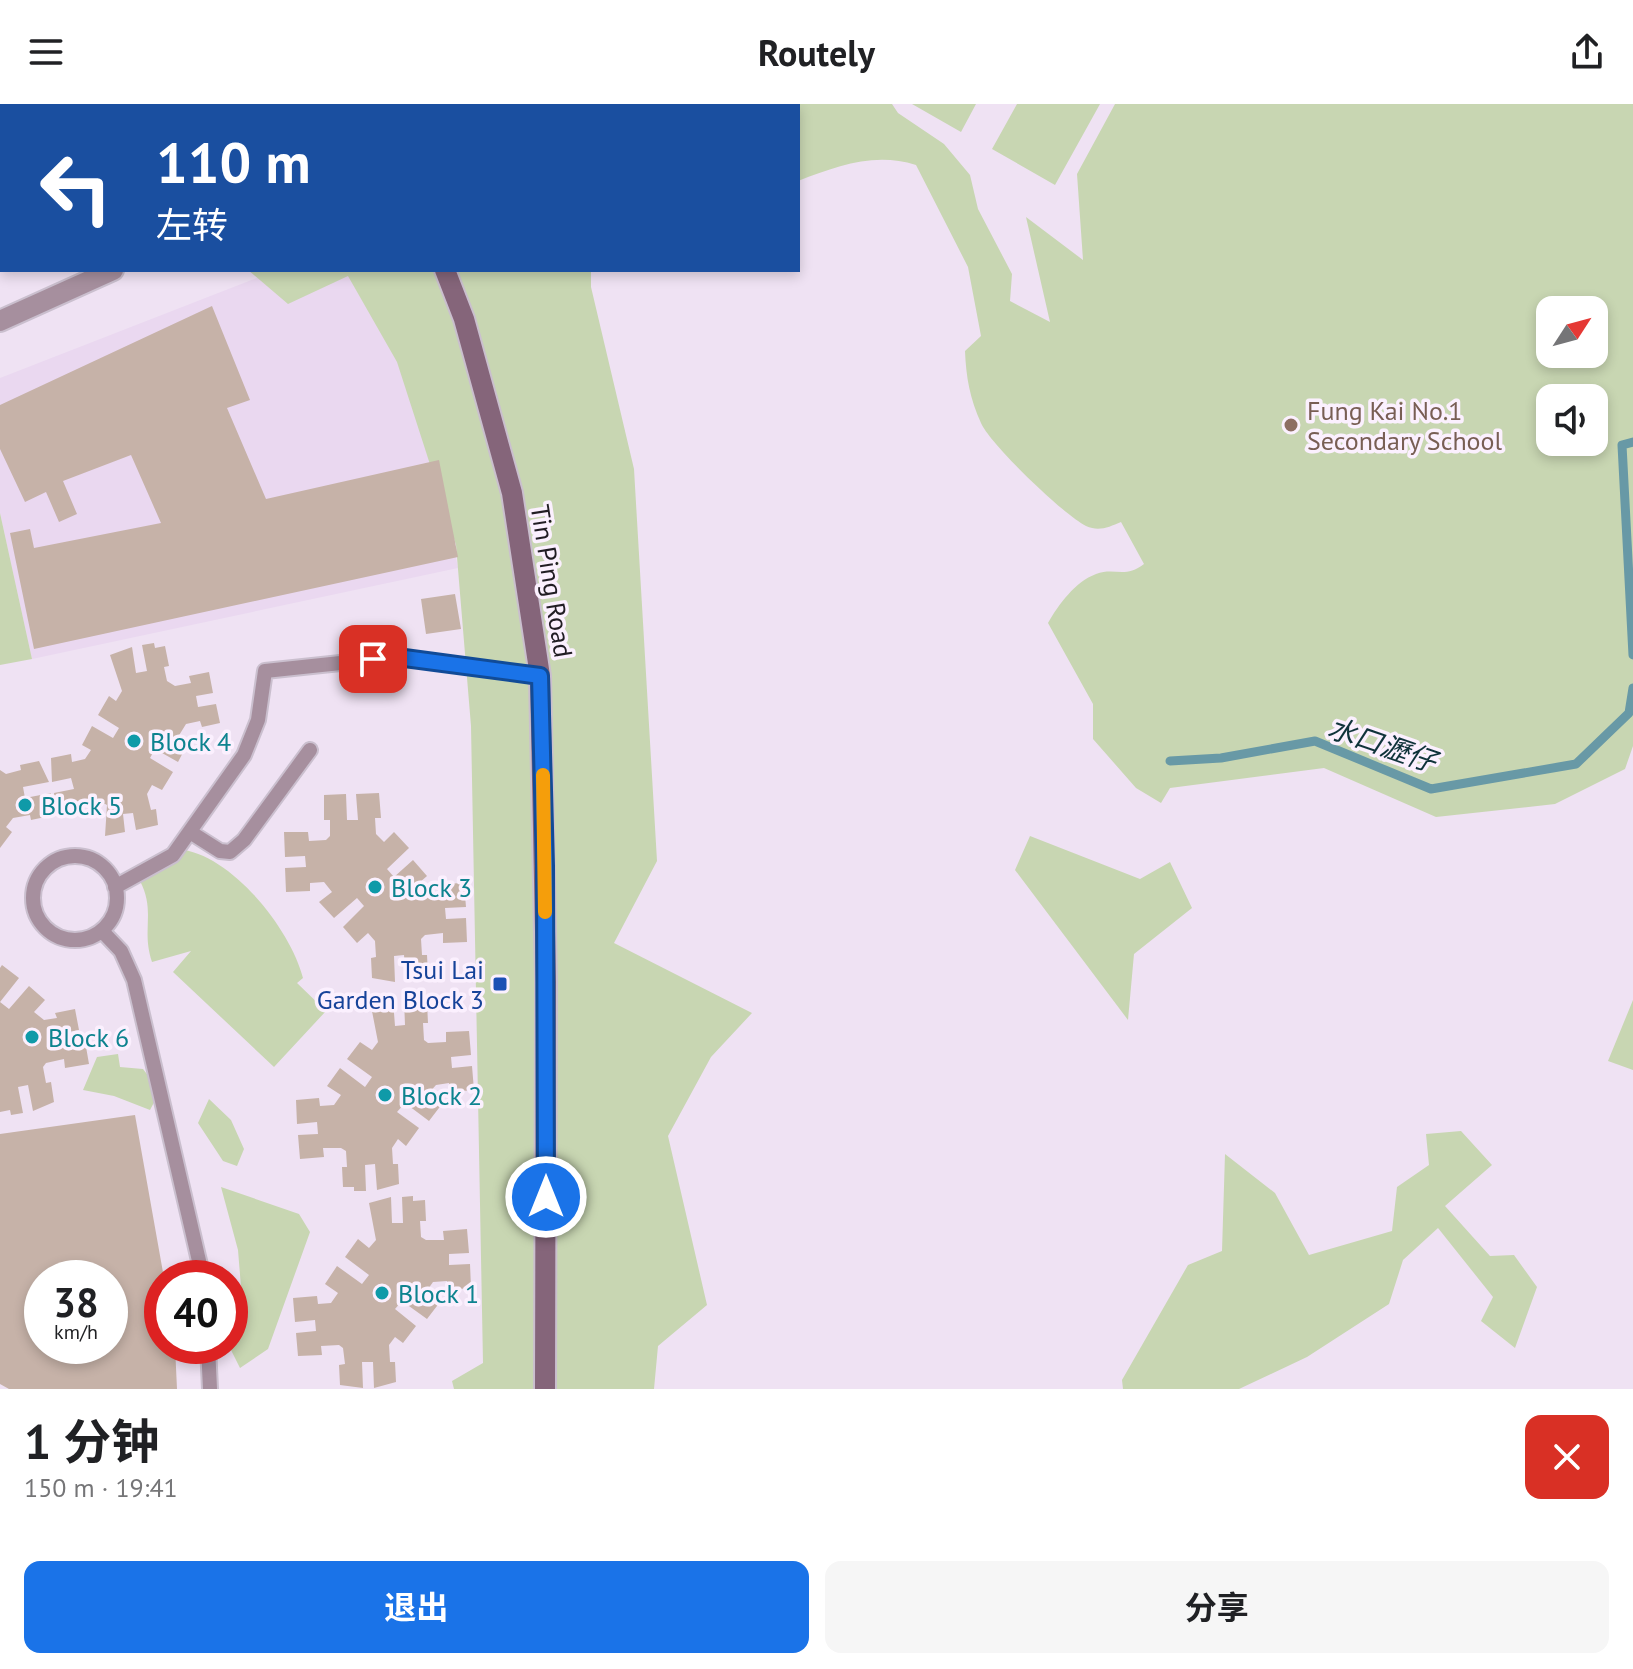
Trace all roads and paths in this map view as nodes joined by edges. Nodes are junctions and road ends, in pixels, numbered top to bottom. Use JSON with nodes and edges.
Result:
{"nodes":[{"id":1,"x":103,"y":272,"type":"edge"},
{"id":2,"x":446,"y":272,"type":"edge"},
{"id":3,"x":62,"y":280,"type":"edge"},
{"id":4,"x":0,"y":321,"type":"edge"},
{"id":5,"x":540,"y":676,"type":"junction"},
{"id":6,"x":310,"y":750,"type":"dead end"},
{"id":7,"x":190,"y":832,"type":"junction"},
{"id":8,"x":115,"y":887,"type":"junction"},
{"id":9,"x":102,"y":931,"type":"junction"},
{"id":10,"x":199,"y":1260,"type":"edge"},
{"id":11,"x":209,"y":1364,"type":"edge"},
{"id":12,"x":210,"y":1389,"type":"edge"},
{"id":13,"x":545,"y":1389,"type":"edge"}],
"edges":[{"from":1,"to":3,"type":"street"},
{"from":2,"to":5,"type":"street","name":"Tin Ping Road"},
{"from":3,"to":4,"type":"street"},
{"from":5,"to":7,"type":"lane"},
{"from":5,"to":13,"type":"street","name":"Tin Ping Road"},
{"from":6,"to":7,"type":"lane"},
{"from":7,"to":8,"type":"lane"},
{"from":8,"to":9,"type":"lane"},
{"from":8,"to":9,"type":"lane"},
{"from":9,"to":10,"type":"lane"},
{"from":11,"to":12,"type":"lane"}]}
